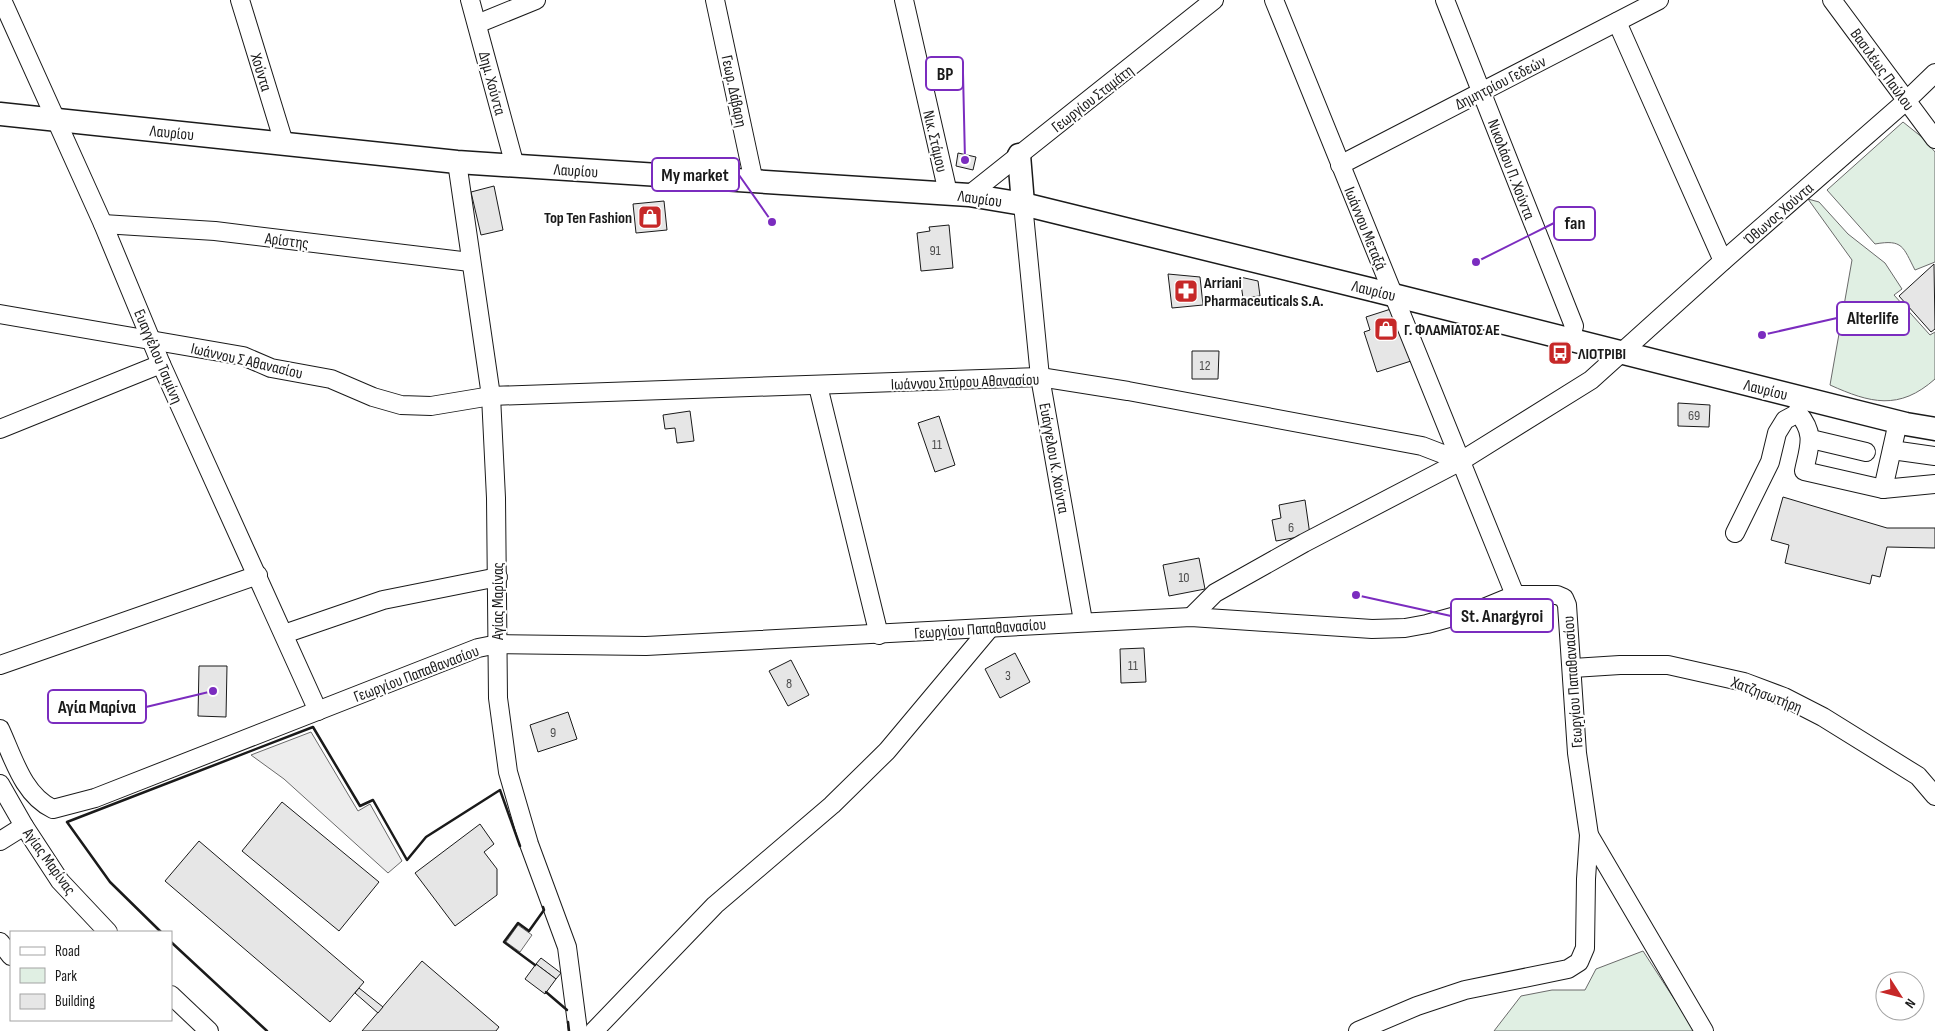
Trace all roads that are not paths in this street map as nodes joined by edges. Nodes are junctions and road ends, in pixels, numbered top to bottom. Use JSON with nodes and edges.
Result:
{"nodes":[{"id":1,"x":2,"y":0,"type":"edge"},
{"id":2,"x":240,"y":0,"type":"edge"},
{"id":3,"x":470,"y":0,"type":"edge"},
{"id":4,"x":536,"y":0,"type":"edge"},
{"id":5,"x":715,"y":0,"type":"edge"},
{"id":6,"x":904,"y":0,"type":"edge"},
{"id":7,"x":1214,"y":0,"type":"edge"},
{"id":8,"x":1274,"y":0,"type":"edge"},
{"id":9,"x":1445,"y":0,"type":"edge"},
{"id":10,"x":1659,"y":0,"type":"edge"},
{"id":11,"x":1832,"y":0,"type":"edge"},
{"id":12,"x":1617,"y":22,"type":"junction"},
{"id":13,"x":477,"y":24,"type":"junction"},
{"id":14,"x":1935,"y":73,"type":"edge"},
{"id":15,"x":1482,"y":92,"type":"junction"},
{"id":16,"x":1906,"y":101,"type":"junction"},
{"id":17,"x":0,"y":114,"type":"edge"},
{"id":18,"x":55,"y":120,"type":"junction"},
{"id":19,"x":1935,"y":138,"type":"edge"},
{"id":20,"x":284,"y":143,"type":"junction"},
{"id":21,"x":1019,"y":155,"type":"junction"},
{"id":22,"x":457,"y":162,"type":"junction"},
{"id":23,"x":1340,"y":165,"type":"junction"},
{"id":24,"x":515,"y":166,"type":"junction"},
{"id":25,"x":754,"y":182,"type":"junction"},
{"id":26,"x":959,"y":194,"type":"junction"},
{"id":27,"x":1023,"y":204,"type":"junction"},
{"id":28,"x":103,"y":224,"type":"junction"},
{"id":29,"x":1723,"y":261,"type":"junction"},
{"id":30,"x":470,"y":262,"type":"junction"},
{"id":31,"x":1393,"y":295,"type":"junction"},
{"id":32,"x":0,"y":314,"type":"edge"},
{"id":33,"x":150,"y":339,"type":"junction"},
{"id":34,"x":1570,"y":339,"type":"junction"},
{"id":35,"x":1620,"y":353,"type":"junction"},
{"id":36,"x":161,"y":364,"type":"junction"},
{"id":37,"x":1040,"y":377,"type":"junction"},
{"id":38,"x":818,"y":386,"type":"junction"},
{"id":39,"x":491,"y":396,"type":"junction"},
{"id":40,"x":1799,"y":405,"type":"junction"},
{"id":41,"x":1898,"y":422,"type":"junction"},
{"id":42,"x":0,"y":429,"type":"edge"},
{"id":43,"x":1935,"y":429,"type":"edge"},
{"id":44,"x":1811,"y":439,"type":"junction"},
{"id":45,"x":1892,"y":450,"type":"junction"},
{"id":46,"x":1866,"y":452,"type":"dead end"},
{"id":47,"x":1935,"y":456,"type":"edge"},
{"id":48,"x":1460,"y":462,"type":"junction"},
{"id":49,"x":1935,"y":484,"type":"edge"},
{"id":50,"x":1883,"y":489,"type":"junction"},
{"id":51,"x":1735,"y":534,"type":"dead end"},
{"id":52,"x":258,"y":575,"type":"junction"},
{"id":53,"x":498,"y":577,"type":"junction"},
{"id":54,"x":1515,"y":596,"type":"junction"},
{"id":55,"x":1191,"y":617,"type":"junction"},
{"id":56,"x":1083,"y":621,"type":"junction"},
{"id":57,"x":990,"y":628,"type":"junction"},
{"id":58,"x":284,"y":634,"type":"junction"},
{"id":59,"x":879,"y":635,"type":"junction"},
{"id":60,"x":498,"y":644,"type":"junction"},
{"id":61,"x":0,"y":665,"type":"edge"},
{"id":62,"x":1573,"y":668,"type":"junction"},
{"id":63,"x":318,"y":711,"type":"junction"},
{"id":64,"x":0,"y":729,"type":"edge"},
{"id":65,"x":0,"y":784,"type":"edge"},
{"id":66,"x":1935,"y":796,"type":"edge"},
{"id":67,"x":24,"y":826,"type":"junction"},
{"id":68,"x":1589,"y":834,"type":"junction"},
{"id":69,"x":0,"y":841,"type":"edge"},
{"id":70,"x":107,"y":931,"type":"edge"},
{"id":71,"x":0,"y":942,"type":"edge"},
{"id":72,"x":10,"y":955,"type":"edge"},
{"id":73,"x":172,"y":996,"type":"edge"},
{"id":74,"x":209,"y":1031,"type":"edge"},
{"id":75,"x":578,"y":1031,"type":"edge"},
{"id":76,"x":594,"y":1031,"type":"edge"},
{"id":77,"x":1358,"y":1031,"type":"edge"},
{"id":78,"x":1704,"y":1031,"type":"edge"}],
"edges":[{"from":1,"to":18,"type":"street","name":"Ευαγγέλου Τσιμίνη"},
{"from":2,"to":20,"type":"street","name":"Χούντα"},
{"from":3,"to":13,"type":"street","name":"Δημ. Χούντα"},
{"from":4,"to":13,"type":"street"},
{"from":5,"to":25,"type":"street","name":"Γεωρ. Δάβαρη"},
{"from":6,"to":26,"type":"street","name":"Νικ. Στάμου"},
{"from":7,"to":21,"type":"street","name":"Γεωργίου Σταμάτη"},
{"from":8,"to":23,"type":"street","name":"Ιωάννου Μεταξά"},
{"from":9,"to":15,"type":"street","name":"Νικολάου Π. Χούντα"},
{"from":10,"to":12,"type":"street","name":"Δημητρίου Γεδεών"},
{"from":11,"to":16,"type":"street","name":"Βασιλέως Παύλου"},
{"from":12,"to":15,"type":"street","name":"Δημητρίου Γεδεών"},
{"from":12,"to":29,"type":"street"},
{"from":13,"to":24,"type":"street","name":"Δημ. Χούντα"},
{"from":14,"to":16,"type":"street","name":"Όθωνος Χούντα"},
{"from":15,"to":23,"type":"street","name":"Δημητρίου Γεδεών"},
{"from":15,"to":34,"type":"street","name":"Νικολάου Π. Χούντα"},
{"from":16,"to":19,"type":"street","name":"Βασιλέως Παύλου"},
{"from":16,"to":29,"type":"street","name":"Όθωνος Χούντα"},
{"from":17,"to":18,"type":"main road","name":"Λαυρίου"},
{"from":18,"to":20,"type":"main road","name":"Λαυρίου"},
{"from":18,"to":28,"type":"street","name":"Ευαγγέλου Τσιμίνη"},
{"from":20,"to":22,"type":"main road","name":"Λαυρίου"},
{"from":21,"to":26,"type":"street","name":"Γεωργίου Σταμάτη"},
{"from":21,"to":27,"type":"main road"},
{"from":22,"to":24,"type":"main road","name":"Λαυρίου"},
{"from":22,"to":30,"type":"street","name":"Αγίας Μαρίνας"},
{"from":23,"to":31,"type":"street","name":"Ιωάννου Μεταξά"},
{"from":24,"to":25,"type":"main road","name":"Λαυρίου"},
{"from":25,"to":26,"type":"main road","name":"Λαυρίου"},
{"from":26,"to":27,"type":"main road","name":"Λαυρίου"},
{"from":27,"to":31,"type":"main road","name":"Λαυρίου"},
{"from":27,"to":37,"type":"street","name":"Ευάγγελου Κ. Χούντα"},
{"from":28,"to":30,"type":"street","name":"Αρίστης"},
{"from":28,"to":33,"type":"street","name":"Ευαγγέλου Τσιμίνη"},
{"from":29,"to":35,"type":"street","name":"Όθωνος Χούντα"},
{"from":30,"to":39,"type":"street","name":"Αγίας Μαρίνας"},
{"from":31,"to":34,"type":"main road","name":"Λαυρίου"},
{"from":31,"to":48,"type":"street","name":"Ιωάννου Μεταξά"},
{"from":32,"to":33,"type":"street","name":"Ιωάννου Σ Αθανασίου"},
{"from":33,"to":36,"type":"street","name":"Ευαγγέλου Τσιμίνη"},
{"from":33,"to":39,"type":"street","name":"Ιωάννου Σ Αθανασίου"},
{"from":34,"to":35,"type":"main road","name":"Λαυρίου"},
{"from":35,"to":40,"type":"main road","name":"Λαυρίου"},
{"from":35,"to":48,"type":"street","name":"Όθωνος Χούντα"},
{"from":36,"to":42,"type":"street"},
{"from":36,"to":52,"type":"street","name":"Ευαγγέλου Τσιμίνη"},
{"from":37,"to":38,"type":"street","name":"Ιωάννου Σπύρου Αθανασίου"},
{"from":37,"to":48,"type":"street","name":"Ιωάννου Σπύρου Αθανασίου"},
{"from":37,"to":56,"type":"street","name":"Ευάγγελου Κ. Χούντα"},
{"from":38,"to":39,"type":"street","name":"Ιωάννου Σπύρου Αθανασίου"},
{"from":38,"to":59,"type":"street"},
{"from":39,"to":53,"type":"street","name":"Αγίας Μαρίνας"},
{"from":40,"to":41,"type":"main road","name":"Λαυρίου"},
{"from":40,"to":44,"type":"street"},
{"from":40,"to":51,"type":"street"},
{"from":41,"to":43,"type":"main road","name":"Λαυρίου"},
{"from":41,"to":45,"type":"street"},
{"from":44,"to":46,"type":"street"},
{"from":44,"to":50,"type":"street"},
{"from":45,"to":47,"type":"street"},
{"from":45,"to":50,"type":"street"},
{"from":48,"to":54,"type":"street","name":"Ιωάννου Μεταξά"},
{"from":48,"to":55,"type":"street","name":"Όθωνος Χούντα"},
{"from":49,"to":50,"type":"street"},
{"from":52,"to":58,"type":"street","name":"Ευαγγέλου Τσιμίνη"},
{"from":52,"to":61,"type":"street"},
{"from":53,"to":58,"type":"street"},
{"from":53,"to":60,"type":"street","name":"Αγίας Μαρίνας"},
{"from":54,"to":55,"type":"street","name":"Γεωργίου Παπαθανασίου"},
{"from":54,"to":62,"type":"street","name":"Γεωργίου Παπαθανασίου"},
{"from":55,"to":56,"type":"street","name":"Γεωργίου Παπαθανασίου"},
{"from":56,"to":57,"type":"street","name":"Γεωργίου Παπαθανασίου"},
{"from":57,"to":59,"type":"street","name":"Γεωργίου Παπαθανασίου"},
{"from":57,"to":76,"type":"street"},
{"from":58,"to":63,"type":"street","name":"Ευαγγέλου Τσιμίνη"},
{"from":59,"to":60,"type":"street","name":"Γεωργίου Παπαθανασίου"},
{"from":60,"to":63,"type":"street","name":"Γεωργίου Παπαθανασίου"},
{"from":60,"to":75,"type":"street","name":"Αγίας Μαρίνας"},
{"from":62,"to":66,"type":"street","name":"Χατζησωτήρη"},
{"from":62,"to":68,"type":"street","name":"Γεωργίου Παπαθανασίου"},
{"from":63,"to":64,"type":"street","name":"Γεωργίου Παπαθανασίου"},
{"from":65,"to":67,"type":"street","name":"Αγίας Μαρίνας"},
{"from":67,"to":69,"type":"street"},
{"from":67,"to":70,"type":"street","name":"Αγίας Μαρίνας"},
{"from":68,"to":77,"type":"street"},
{"from":68,"to":78,"type":"street","name":"Γεωργίου Παπαθανασίου"},
{"from":71,"to":72,"type":"street"},
{"from":73,"to":74,"type":"street"}]}
